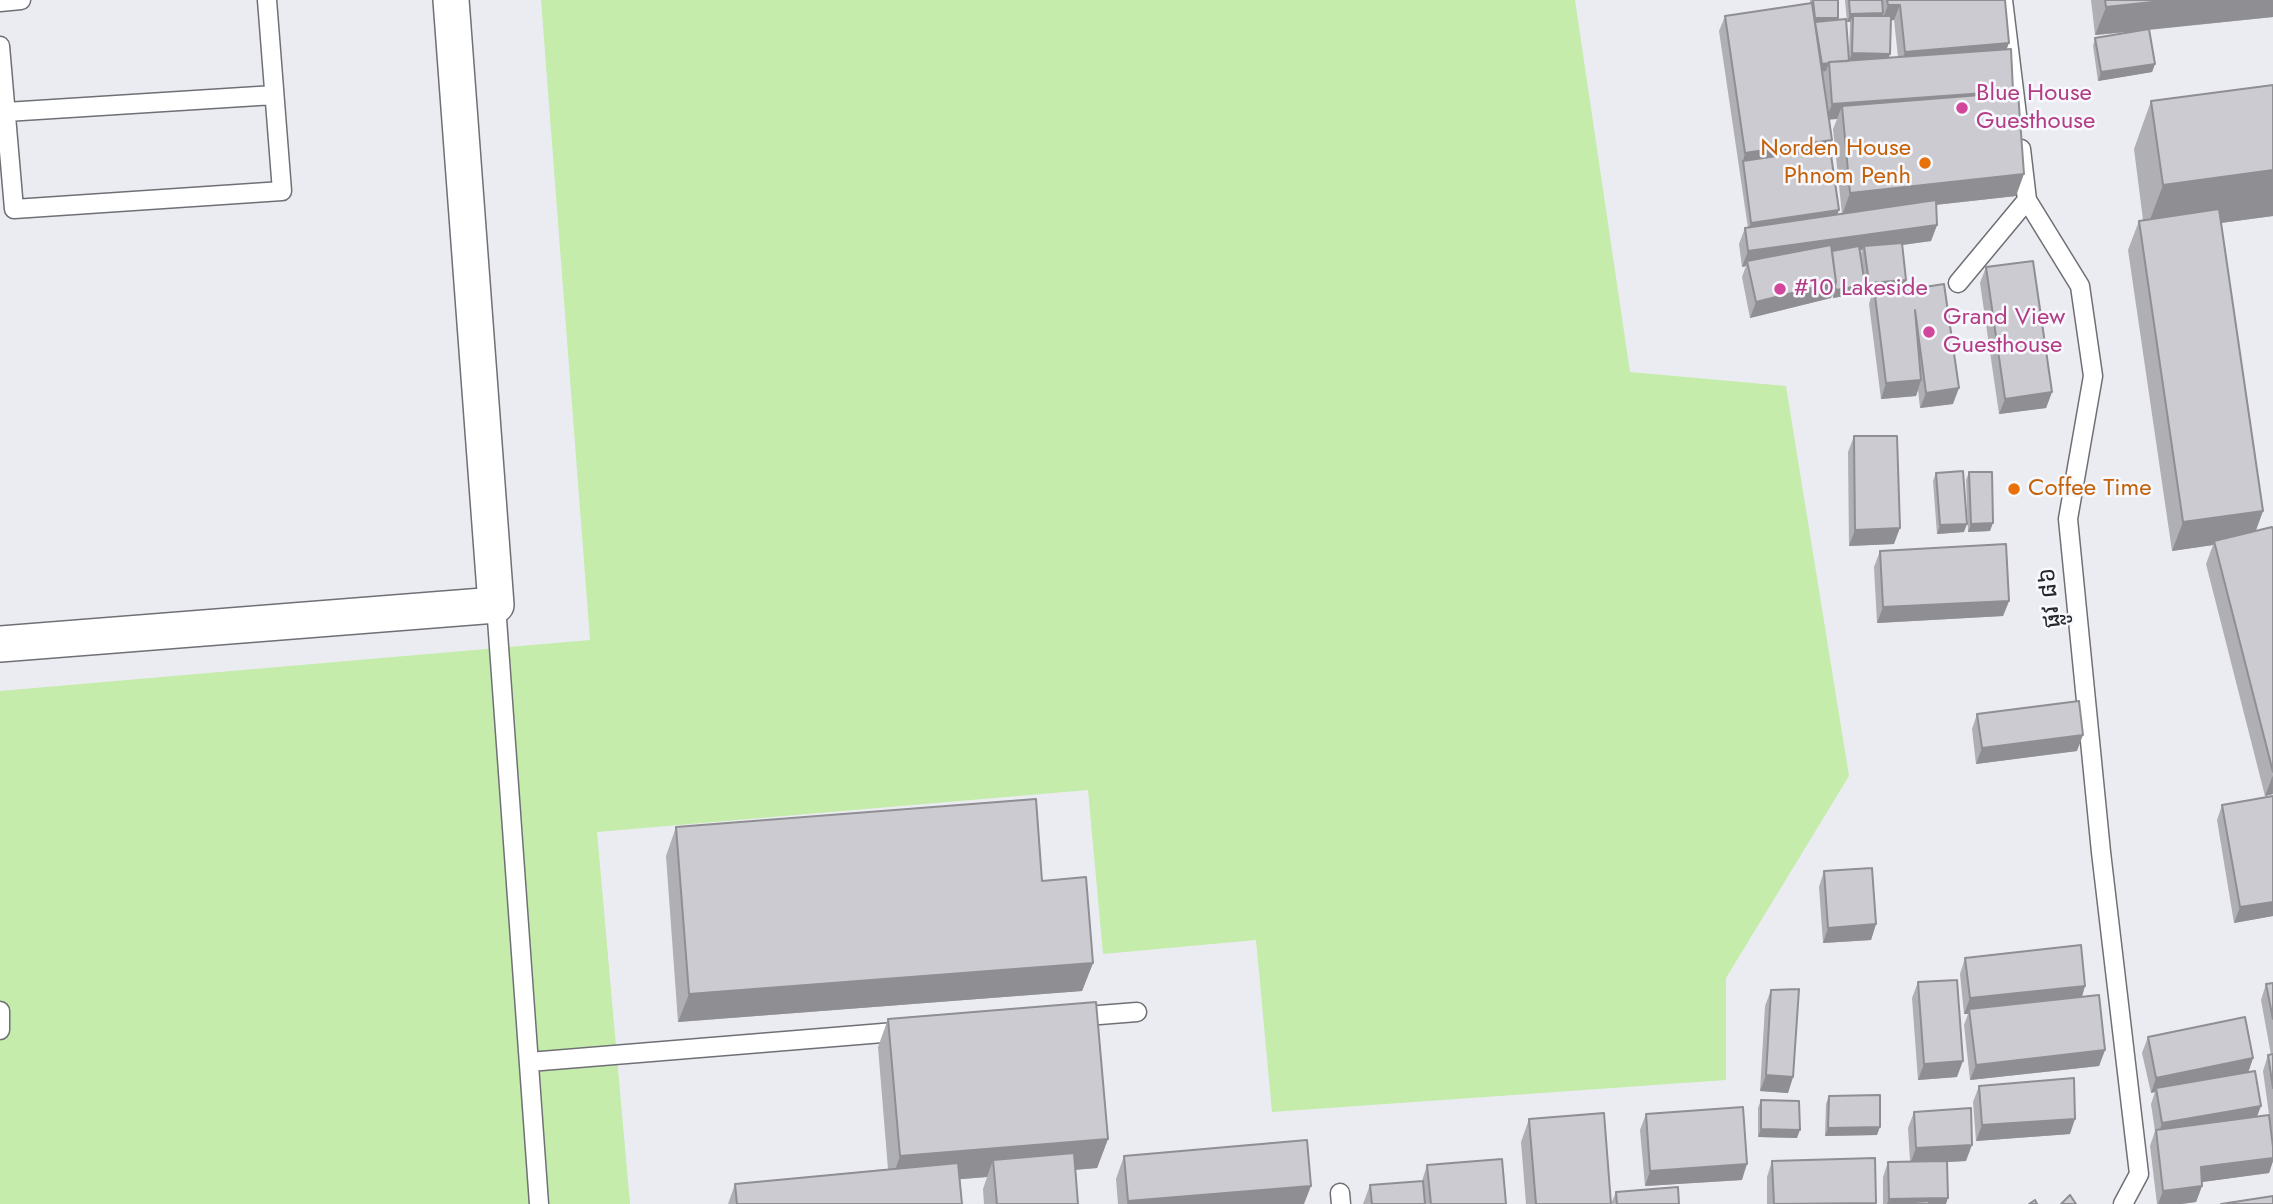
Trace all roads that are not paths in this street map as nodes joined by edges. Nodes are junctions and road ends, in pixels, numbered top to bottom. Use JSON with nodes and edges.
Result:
{"nodes":[{"id":1,"x":22,"y":0,"type":"edge"},
{"id":2,"x":267,"y":0,"type":"edge"},
{"id":3,"x":451,"y":0,"type":"edge"},
{"id":4,"x":2003,"y":0,"type":"edge"},
{"id":5,"x":0,"y":2,"type":"edge"},
{"id":6,"x":0,"y":46,"type":"edge"},
{"id":7,"x":274,"y":95,"type":"junction"},
{"id":8,"x":6,"y":112,"type":"junction"},
{"id":9,"x":2027,"y":200,"type":"junction"},
{"id":10,"x":1958,"y":283,"type":"dead end"},
{"id":11,"x":496,"y":605,"type":"junction"},
{"id":12,"x":0,"y":644,"type":"edge"},
{"id":13,"x":0,"y":1011,"type":"edge"},
{"id":14,"x":1137,"y":1012,"type":"dead end"},
{"id":15,"x":1054,"y":1019,"type":"edge"},
{"id":16,"x":930,"y":1029,"type":"edge"},
{"id":17,"x":0,"y":1031,"type":"edge"},
{"id":18,"x":528,"y":1062,"type":"junction"},
{"id":19,"x":539,"y":1204,"type":"edge"},
{"id":20,"x":2123,"y":1204,"type":"edge"}],
"edges":[{"from":1,"to":5,"type":"lane"},
{"from":2,"to":7,"type":"lane"},
{"from":3,"to":11,"type":"street"},
{"from":4,"to":9,"type":"lane","name":"ផ្លូវ ៨៦"},
{"from":6,"to":8,"type":"lane"},
{"from":7,"to":8,"type":"lane"},
{"from":7,"to":8,"type":"lane"},
{"from":9,"to":10,"type":"lane"},
{"from":9,"to":20,"type":"lane","name":"ផ្លូវ ៨៦"},
{"from":11,"to":12,"type":"street"},
{"from":11,"to":18,"type":"lane"},
{"from":13,"to":17,"type":"lane"},
{"from":14,"to":15,"type":"lane"},
{"from":16,"to":18,"type":"lane"},
{"from":18,"to":19,"type":"lane"}]}
